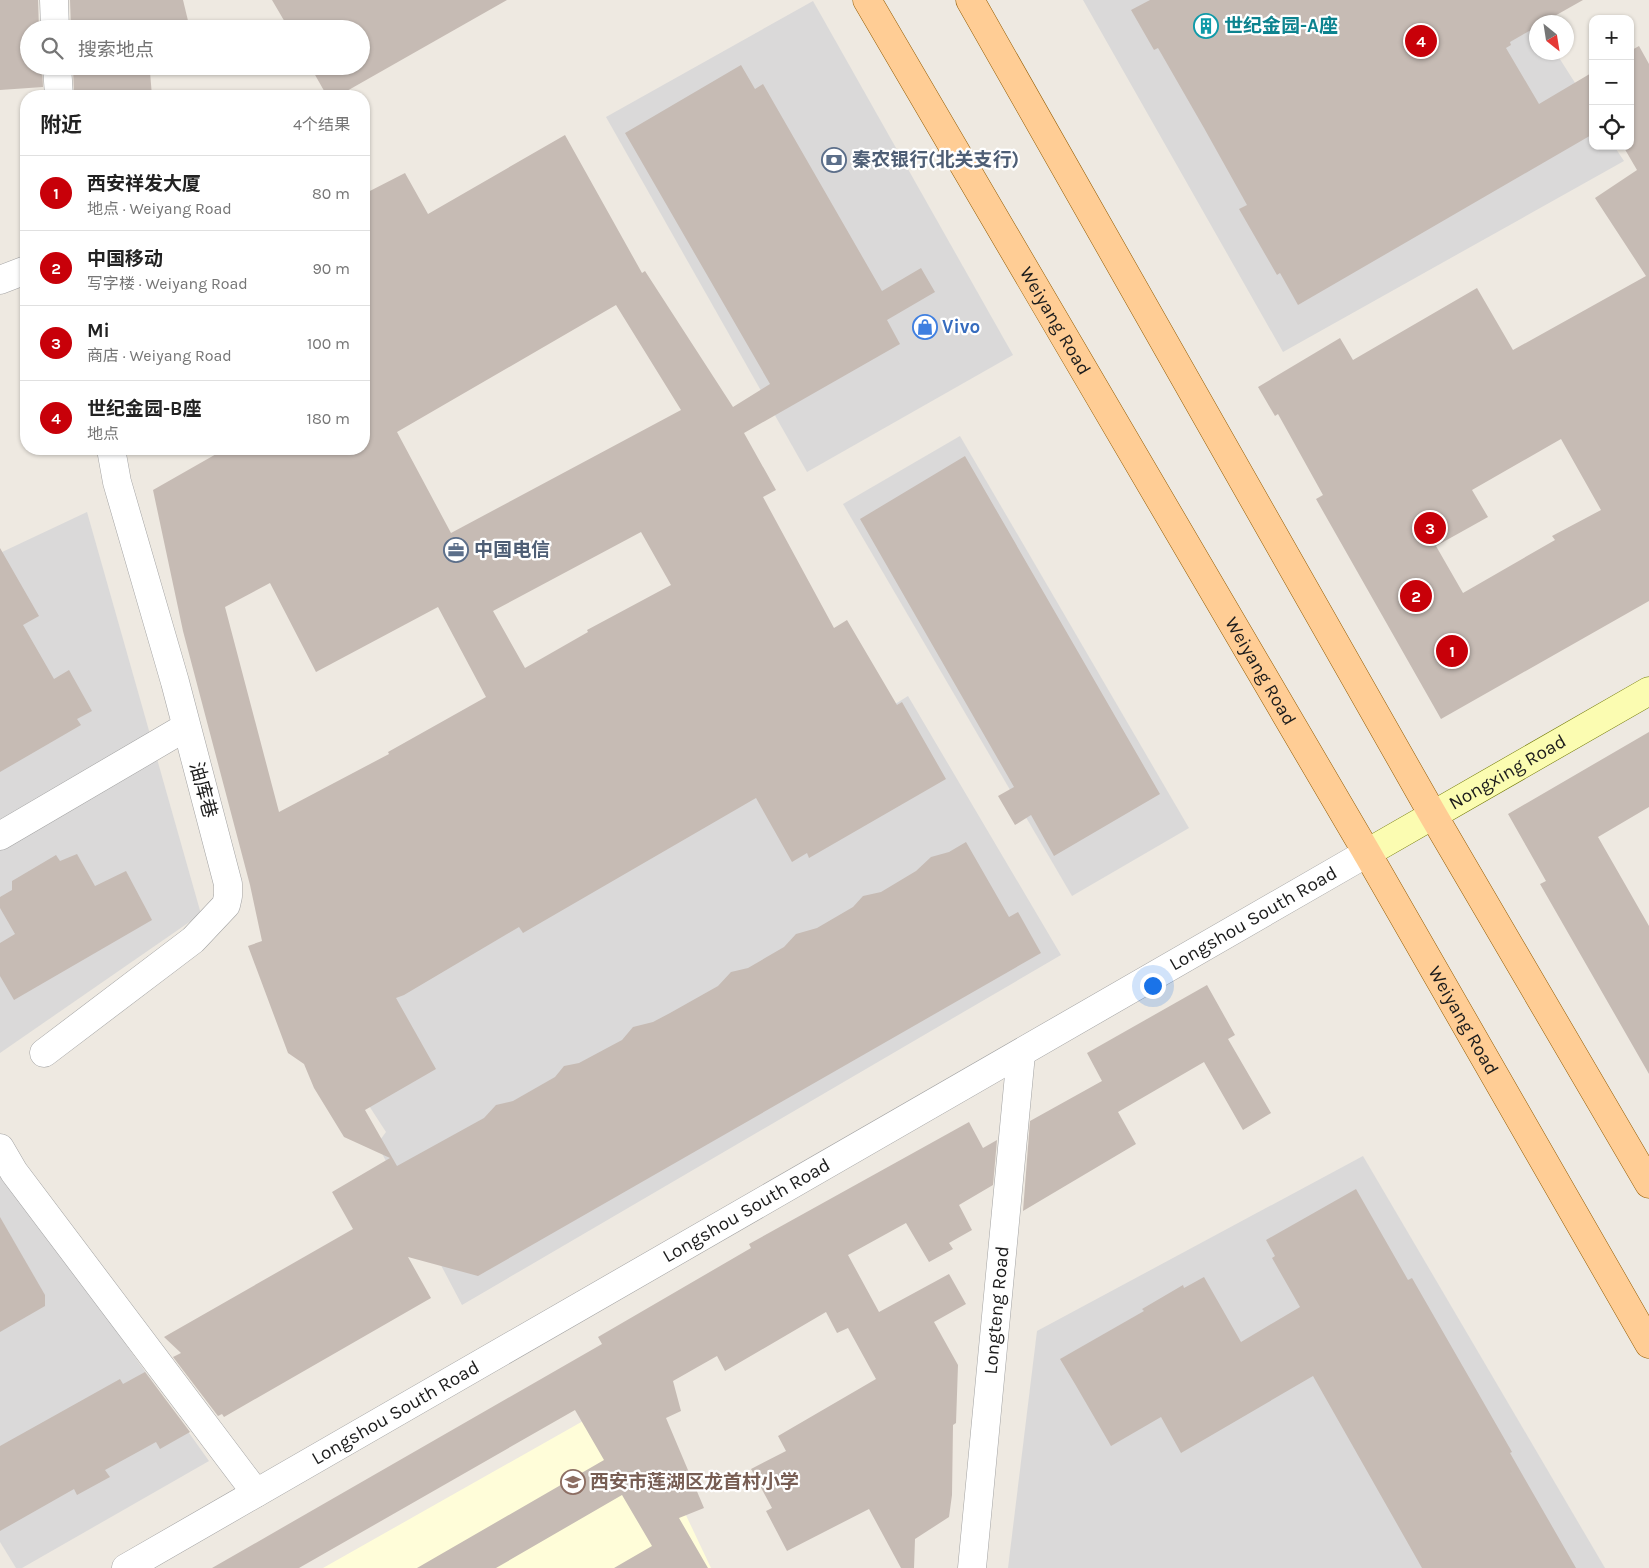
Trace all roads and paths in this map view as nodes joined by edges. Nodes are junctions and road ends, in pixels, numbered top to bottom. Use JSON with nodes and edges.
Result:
{"nodes":[{"id":1,"x":54,"y":0,"type":"edge"},
{"id":2,"x":867,"y":0,"type":"edge"},
{"id":3,"x":970,"y":0,"type":"edge"},
{"id":4,"x":55,"y":20,"type":"edge"},
{"id":5,"x":58,"y":75,"type":"edge"},
{"id":6,"x":59,"y":90,"type":"edge"},
{"id":7,"x":20,"y":272,"type":"edge"},
{"id":8,"x":0,"y":280,"type":"edge"},
{"id":9,"x":112,"y":455,"type":"edge"},
{"id":10,"x":1649,"y":691,"type":"edge"},
{"id":11,"x":186,"y":727,"type":"junction"},
{"id":12,"x":1433,"y":815,"type":"junction"},
{"id":13,"x":0,"y":836,"type":"edge"},
{"id":14,"x":1367,"y":853,"type":"junction"},
{"id":15,"x":44,"y":1053,"type":"dead end"},
{"id":16,"x":1021,"y":1054,"type":"junction"},
{"id":17,"x":0,"y":1148,"type":"edge"},
{"id":18,"x":1649,"y":1184,"type":"edge"},
{"id":19,"x":1649,"y":1344,"type":"edge"},
{"id":20,"x":256,"y":1494,"type":"junction"},
{"id":21,"x":126,"y":1568,"type":"edge"},
{"id":22,"x":972,"y":1568,"type":"edge"}],
"edges":[{"from":1,"to":4,"type":"street"},
{"from":2,"to":14,"type":"main road","name":"Weiyang Road"},
{"from":3,"to":12,"type":"main road"},
{"from":5,"to":6,"type":"street"},
{"from":7,"to":8,"type":"street"},
{"from":9,"to":11,"type":"street","name":"油库巷"},
{"from":10,"to":12,"type":"street","name":"Nongxing Road"},
{"from":11,"to":13,"type":"street"},
{"from":11,"to":15,"type":"street","name":"油库巷"},
{"from":12,"to":14,"type":"street","name":"Nongxing Road"},
{"from":12,"to":18,"type":"main road"},
{"from":14,"to":16,"type":"street","name":"Longshou South Road"},
{"from":14,"to":19,"type":"main road","name":"Weiyang Road"},
{"from":16,"to":20,"type":"street","name":"Longshou South Road"},
{"from":16,"to":22,"type":"street","name":"Longteng Road"},
{"from":17,"to":20,"type":"street"},
{"from":20,"to":21,"type":"street","name":"Longshou South Road"}]}
